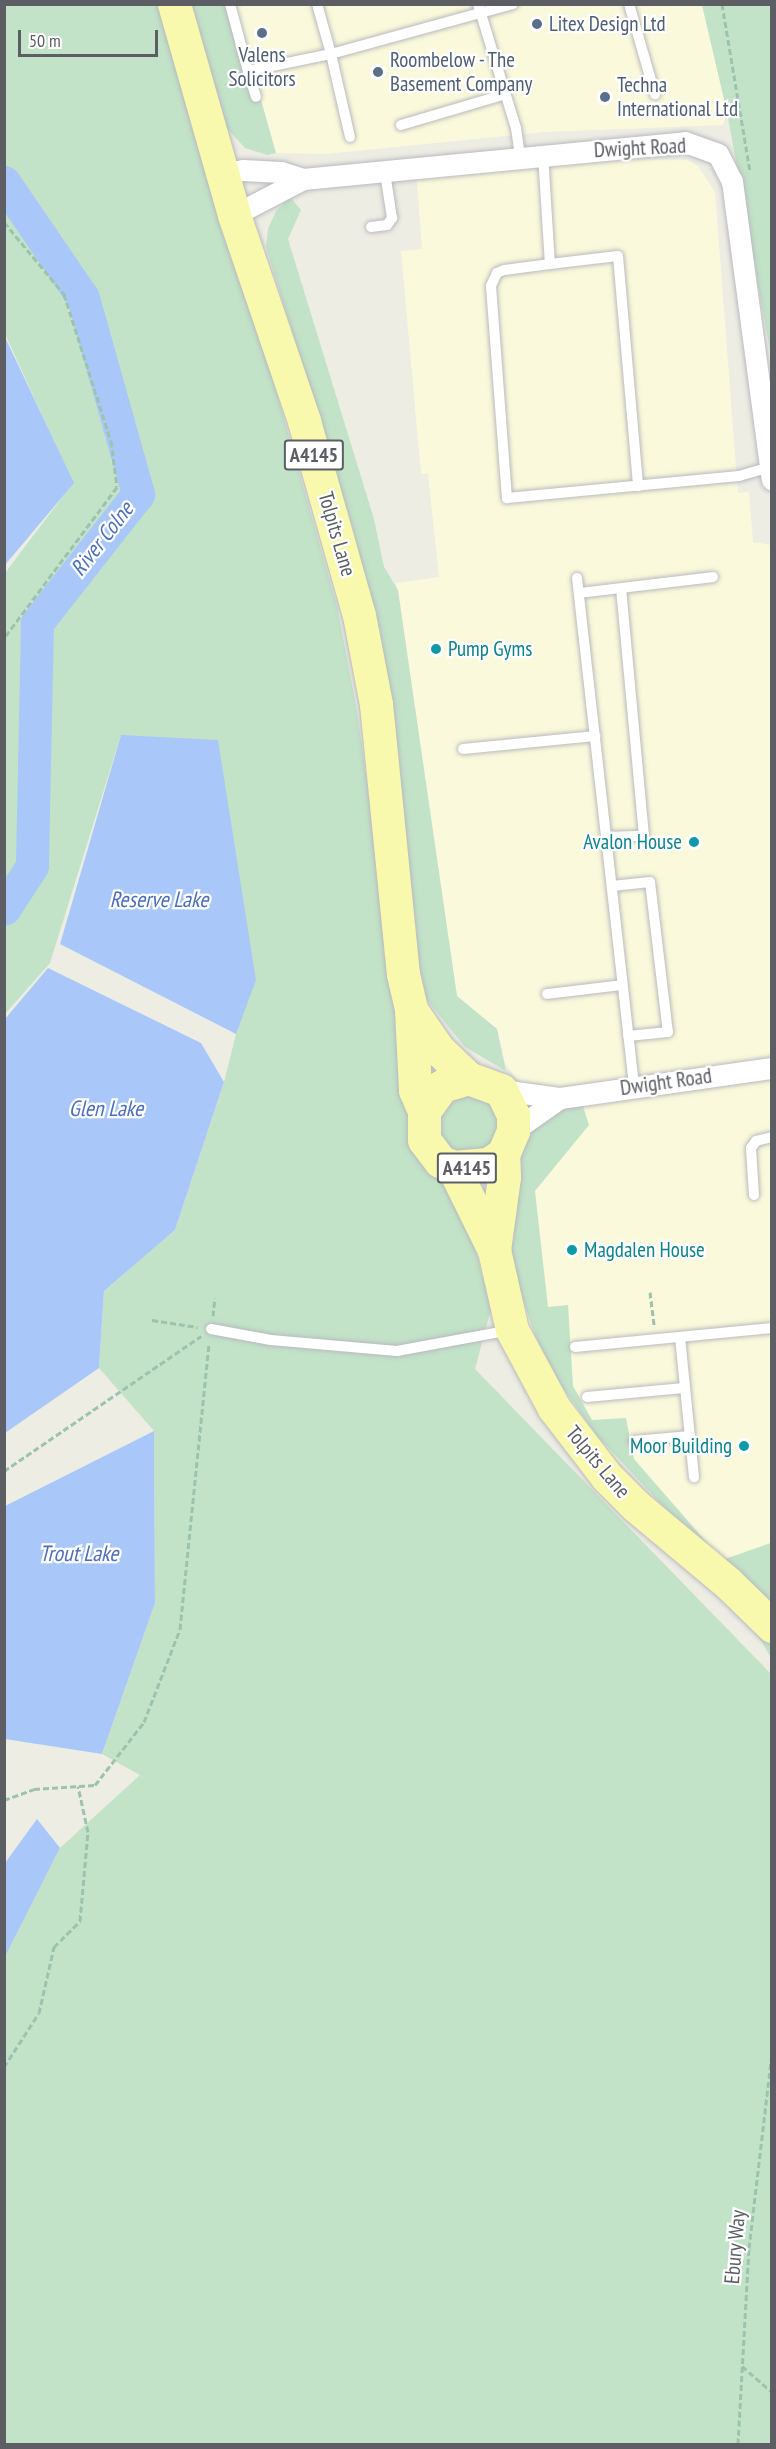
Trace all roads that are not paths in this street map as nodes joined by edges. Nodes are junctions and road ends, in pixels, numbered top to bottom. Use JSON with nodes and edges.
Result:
{"nodes":[{"id":1,"x":174,"y":4,"type":"edge"},
{"id":2,"x":230,"y":4,"type":"edge"},
{"id":3,"x":316,"y":4,"type":"edge"},
{"id":4,"x":513,"y":4,"type":"edge"},
{"id":5,"x":629,"y":4,"type":"edge"},
{"id":6,"x":480,"y":9,"type":"edge"},
{"id":7,"x":331,"y":54,"type":"junction"},
{"id":8,"x":248,"y":71,"type":"junction"},
{"id":9,"x":655,"y":94,"type":"dead end"},
{"id":10,"x":504,"y":95,"type":"junction"},
{"id":11,"x":256,"y":97,"type":"dead end"},
{"id":12,"x":401,"y":125,"type":"dead end"},
{"id":13,"x":350,"y":137,"type":"dead end"},
{"id":14,"x":543,"y":154,"type":"junction"},
{"id":15,"x":520,"y":157,"type":"junction"},
{"id":16,"x":385,"y":173,"type":"junction"},
{"id":17,"x":222,"y":174,"type":"junction"},
{"id":18,"x":303,"y":179,"type":"junction"},
{"id":19,"x":234,"y":216,"type":"junction"},
{"id":20,"x":371,"y":227,"type":"dead end"},
{"id":21,"x":550,"y":264,"type":"junction"},
{"id":22,"x":771,"y":473,"type":"edge"},
{"id":23,"x":638,"y":486,"type":"junction"},
{"id":24,"x":713,"y":577,"type":"dead end"},
{"id":25,"x":578,"y":578,"type":"dead end"},
{"id":26,"x":621,"y":590,"type":"junction"},
{"id":27,"x":579,"y":593,"type":"junction"},
{"id":28,"x":595,"y":736,"type":"junction"},
{"id":29,"x":463,"y":749,"type":"dead end"},
{"id":30,"x":607,"y":837,"type":"junction"},
{"id":31,"x":612,"y":886,"type":"junction"},
{"id":32,"x":622,"y":985,"type":"junction"},
{"id":33,"x":547,"y":994,"type":"dead end"},
{"id":34,"x":411,"y":1010,"type":"junction"},
{"id":35,"x":628,"y":1036,"type":"junction"},
{"id":36,"x":771,"y":1068,"type":"edge"},
{"id":37,"x":468,"y":1078,"type":"junction"},
{"id":38,"x":634,"y":1085,"type":"junction"},
{"id":39,"x":501,"y":1090,"type":"junction"},
{"id":40,"x":560,"y":1098,"type":"junction"},
{"id":41,"x":424,"y":1111,"type":"junction"},
{"id":42,"x":771,"y":1137,"type":"edge"},
{"id":43,"x":508,"y":1142,"type":"junction"},
{"id":44,"x":453,"y":1167,"type":"junction"},
{"id":45,"x":754,"y":1195,"type":"dead end"},
{"id":46,"x":494,"y":1250,"type":"junction"},
{"id":47,"x":771,"y":1328,"type":"edge"},
{"id":48,"x":211,"y":1329,"type":"road end"},
{"id":49,"x":512,"y":1330,"type":"junction"},
{"id":50,"x":680,"y":1337,"type":"junction"},
{"id":51,"x":575,"y":1347,"type":"dead end"},
{"id":52,"x":684,"y":1388,"type":"junction"},
{"id":53,"x":587,"y":1397,"type":"dead end"},
{"id":54,"x":690,"y":1436,"type":"junction"},
{"id":55,"x":634,"y":1441,"type":"dead end"},
{"id":56,"x":694,"y":1477,"type":"dead end"},
{"id":57,"x":767,"y":1622,"type":"edge"}],
"edges":[{"from":1,"to":17,"type":"main road","name":"Tolpits Lane","number":"A4145"},
{"from":2,"to":8,"type":"lane"},
{"from":3,"to":7,"type":"lane"},
{"from":4,"to":6,"type":"lane"},
{"from":5,"to":9,"type":"lane"},
{"from":6,"to":7,"type":"lane"},
{"from":6,"to":10,"type":"lane"},
{"from":7,"to":8,"type":"lane"},
{"from":7,"to":13,"type":"lane"},
{"from":8,"to":11,"type":"lane"},
{"from":10,"to":12,"type":"lane"},
{"from":10,"to":15,"type":"lane"},
{"from":14,"to":15,"type":"street","name":"Dwight Road"},
{"from":14,"to":21,"type":"lane"},
{"from":14,"to":22,"type":"street","name":"Dwight Road"},
{"from":15,"to":16,"type":"street","name":"Dwight Road"},
{"from":16,"to":18,"type":"street","name":"Dwight Road"},
{"from":16,"to":20,"type":"lane"},
{"from":17,"to":18,"type":"street"},
{"from":17,"to":19,"type":"main road","name":"Tolpits Lane","number":"A4145"},
{"from":18,"to":19,"type":"street"},
{"from":19,"to":34,"type":"main road","name":"Tolpits Lane","number":"A4145"},
{"from":21,"to":23,"type":"lane"},
{"from":21,"to":23,"type":"lane"},
{"from":22,"to":23,"type":"lane"},
{"from":24,"to":26,"type":"lane"},
{"from":25,"to":27,"type":"lane"},
{"from":26,"to":27,"type":"lane"},
{"from":26,"to":30,"type":"lane"},
{"from":27,"to":28,"type":"lane"},
{"from":28,"to":29,"type":"lane"},
{"from":28,"to":30,"type":"lane"},
{"from":30,"to":31,"type":"lane"},
{"from":31,"to":32,"type":"lane"},
{"from":31,"to":35,"type":"lane"},
{"from":32,"to":33,"type":"lane"},
{"from":32,"to":35,"type":"lane"},
{"from":34,"to":37,"type":"main road","name":"Tolpits Lane","number":"A4145"},
{"from":34,"to":41,"type":"main road","name":"Tolpits Lane","number":"A4145"},
{"from":35,"to":38,"type":"lane"},
{"from":36,"to":38,"type":"street","name":"Dwight Road"},
{"from":37,"to":39,"type":"main road","name":"Tolpits Lane","number":"A4145"},
{"from":37,"to":41,"type":"main road"},
{"from":38,"to":40,"type":"street","name":"Dwight Road"},
{"from":39,"to":40,"type":"street","name":"Dwight Road"},
{"from":39,"to":43,"type":"main road","name":"Tolpits Lane","number":"A4145"},
{"from":40,"to":43,"type":"street","name":"Dwight Road"},
{"from":41,"to":44,"type":"main road","name":"Tolpits Lane","number":"A4145"},
{"from":42,"to":45,"type":"lane"},
{"from":43,"to":44,"type":"main road","number":"A4145"},
{"from":43,"to":46,"type":"main road","name":"Tolpits Lane","number":"A4145"},
{"from":44,"to":46,"type":"main road","name":"Tolpits Lane","number":"A4145"},
{"from":46,"to":49,"type":"main road","name":"Tolpits Lane","number":"A4145"},
{"from":47,"to":50,"type":"lane"},
{"from":48,"to":49,"type":"lane"},
{"from":49,"to":57,"type":"main road","name":"Tolpits Lane","number":"A4145"},
{"from":50,"to":51,"type":"lane"},
{"from":50,"to":52,"type":"lane"},
{"from":52,"to":53,"type":"lane"},
{"from":52,"to":54,"type":"lane"},
{"from":54,"to":55,"type":"lane"},
{"from":54,"to":56,"type":"lane"}]}
